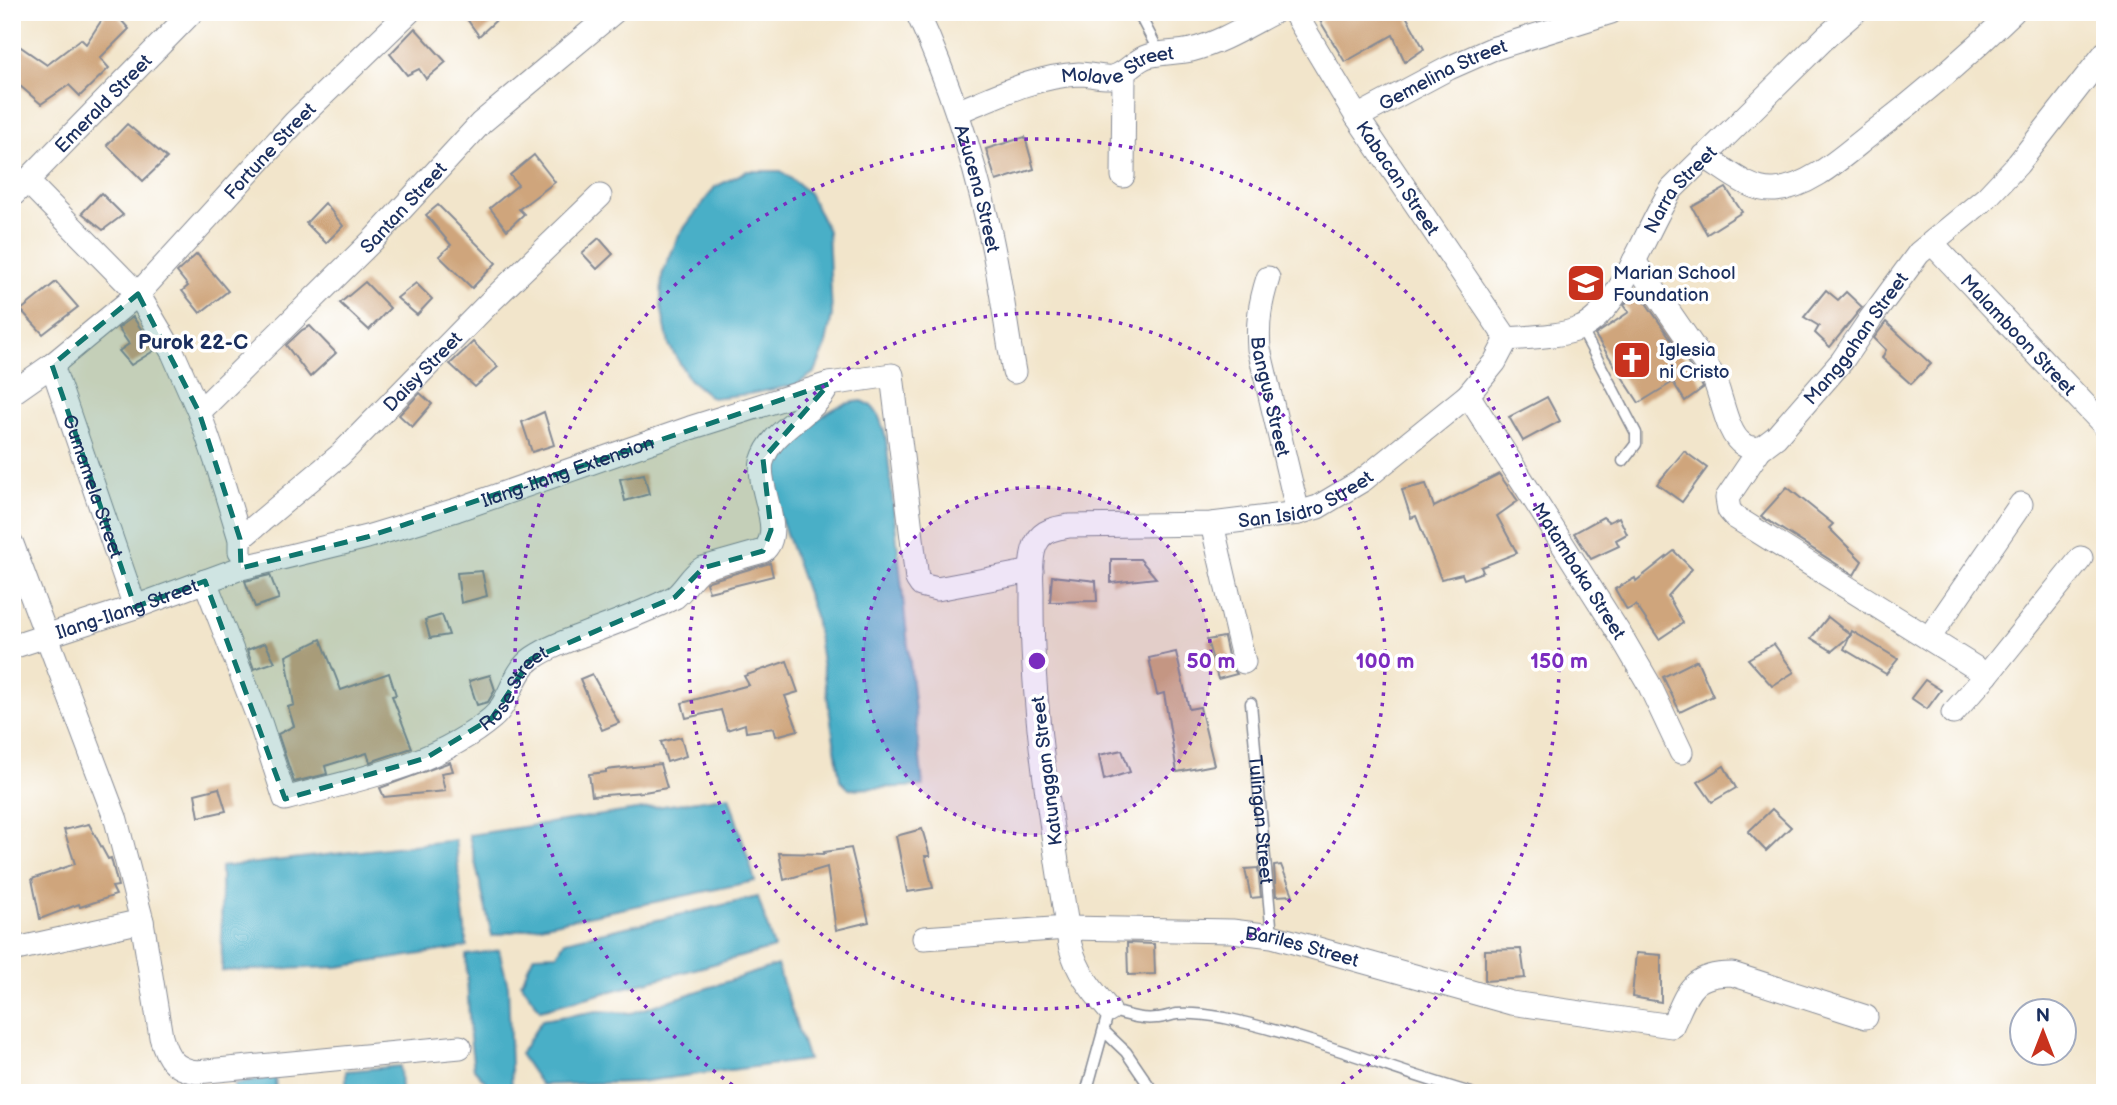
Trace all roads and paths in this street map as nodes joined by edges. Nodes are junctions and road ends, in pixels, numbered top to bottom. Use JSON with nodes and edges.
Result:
{"nodes":[{"id":1,"x":192,"y":12,"type":"edge"},
{"id":2,"x":409,"y":12,"type":"edge"},
{"id":3,"x":614,"y":12,"type":"edge"},
{"id":4,"x":917,"y":12,"type":"edge"},
{"id":5,"x":1138,"y":12,"type":"edge"},
{"id":6,"x":1274,"y":12,"type":"edge"},
{"id":7,"x":1294,"y":12,"type":"edge"},
{"id":8,"x":1611,"y":12,"type":"edge"},
{"id":9,"x":1855,"y":12,"type":"edge"},
{"id":10,"x":2013,"y":12,"type":"edge"},
{"id":11,"x":2105,"y":53,"type":"edge"},
{"id":12,"x":1160,"y":54,"type":"junction"},
{"id":13,"x":1124,"y":73,"type":"junction"},
{"id":14,"x":957,"y":112,"type":"junction"},
{"id":15,"x":1357,"y":117,"type":"junction"},
{"id":16,"x":1704,"y":156,"type":"junction"},
{"id":17,"x":1123,"y":176,"type":"dead end"},
{"id":18,"x":17,"y":181,"type":"edge"},
{"id":19,"x":600,"y":196,"type":"dead end"},
{"id":20,"x":1932,"y":243,"type":"junction"},
{"id":21,"x":1634,"y":261,"type":"junction"},
{"id":22,"x":1268,"y":278,"type":"dead end"},
{"id":23,"x":138,"y":294,"type":"junction"},
{"id":24,"x":1581,"y":328,"type":"junction"},
{"id":25,"x":1507,"y":339,"type":"junction"},
{"id":26,"x":52,"y":365,"type":"junction"},
{"id":27,"x":1014,"y":372,"type":"dead end"},
{"id":28,"x":829,"y":384,"type":"junction"},
{"id":29,"x":12,"y":393,"type":"edge"},
{"id":30,"x":1468,"y":395,"type":"junction"},
{"id":31,"x":199,"y":412,"type":"junction"},
{"id":32,"x":2105,"y":426,"type":"edge"},
{"id":33,"x":1760,"y":449,"type":"junction"},
{"id":34,"x":1623,"y":461,"type":"dead end"},
{"id":35,"x":2021,"y":504,"type":"dead end"},
{"id":36,"x":1298,"y":513,"type":"junction"},
{"id":37,"x":1212,"y":524,"type":"junction"},
{"id":38,"x":1044,"y":533,"type":"joint"},
{"id":39,"x":240,"y":539,"type":"junction"},
{"id":40,"x":12,"y":544,"type":"edge"},
{"id":41,"x":2081,"y":558,"type":"dead end"},
{"id":42,"x":241,"y":568,"type":"junction"},
{"id":43,"x":1032,"y":571,"type":"junction"},
{"id":44,"x":205,"y":581,"type":"junction"},
{"id":45,"x":135,"y":607,"type":"junction"},
{"id":46,"x":47,"y":636,"type":"junction"},
{"id":47,"x":1929,"y":638,"type":"junction"},
{"id":48,"x":12,"y":648,"type":"edge"},
{"id":49,"x":1244,"y":662,"type":"dead end"},
{"id":50,"x":1987,"y":675,"type":"junction"},
{"id":51,"x":1251,"y":704,"type":"dead end"},
{"id":52,"x":1953,"y":713,"type":"dead end"},
{"id":53,"x":1681,"y":752,"type":"dead end"},
{"id":54,"x":142,"y":921,"type":"junction"},
{"id":55,"x":1068,"y":928,"type":"junction"},
{"id":56,"x":1272,"y":936,"type":"junction"},
{"id":57,"x":924,"y":938,"type":"dead end"},
{"id":58,"x":12,"y":950,"type":"edge"},
{"id":59,"x":1866,"y":1017,"type":"dead end"},
{"id":60,"x":1106,"y":1020,"type":"junction"},
{"id":61,"x":460,"y":1047,"type":"dead end"},
{"id":62,"x":1086,"y":1093,"type":"edge"},
{"id":63,"x":1154,"y":1093,"type":"edge"},
{"id":64,"x":1471,"y":1093,"type":"edge"}],
"edges":[{"from":1,"to":18,"type":"street","name":"Emerald Street"},
{"from":2,"to":23,"type":"street","name":"Fortune Street"},
{"from":3,"to":31,"type":"street","name":"Santan Street"},
{"from":4,"to":14,"type":"street","name":"Azucena Street"},
{"from":5,"to":12,"type":"lane"},
{"from":6,"to":12,"type":"street","name":"Molave Street"},
{"from":7,"to":15,"type":"street","name":"Kabacan Street"},
{"from":8,"to":15,"type":"street","name":"Gemelina Street"},
{"from":9,"to":16,"type":"street","name":"Narra Street"},
{"from":10,"to":16,"type":"street"},
{"from":11,"to":20,"type":"street","name":"Manggahan Street"},
{"from":12,"to":13,"type":"street","name":"Molave Street"},
{"from":13,"to":14,"type":"street","name":"Molave Street"},
{"from":13,"to":17,"type":"street"},
{"from":14,"to":27,"type":"street","name":"Azucena Street"},
{"from":15,"to":25,"type":"street","name":"Kabacan Street"},
{"from":16,"to":21,"type":"street","name":"Narra Street"},
{"from":18,"to":23,"type":"street"},
{"from":19,"to":39,"type":"street","name":"Daisy Street"},
{"from":20,"to":32,"type":"street","name":"Malamboon Street"},
{"from":20,"to":33,"type":"street","name":"Manggahan Street"},
{"from":21,"to":24,"type":"street","name":"Narra Street"},
{"from":21,"to":33,"type":"street"},
{"from":22,"to":36,"type":"street","name":"Bangus Street"},
{"from":23,"to":26,"type":"street","name":"Fortune Street"},
{"from":23,"to":31,"type":"street"},
{"from":24,"to":25,"type":"street"},
{"from":24,"to":34,"type":"lane"},
{"from":25,"to":30,"type":"street","name":"San Isidro Street"},
{"from":26,"to":29,"type":"street","name":"Fortune Street"},
{"from":26,"to":45,"type":"street","name":"Gumamela Street"},
{"from":28,"to":42,"type":"street","name":"Ilang-Ilang Extension"},
{"from":28,"to":43,"type":"street","name":"Ilang-Ilang Extension"},
{"from":28,"to":44,"type":"street","name":"Rose Street"},
{"from":30,"to":36,"type":"street","name":"San Isidro Street"},
{"from":30,"to":53,"type":"street","name":"Matambaka Street"},
{"from":31,"to":39,"type":"street"},
{"from":33,"to":47,"type":"street","name":"Manggahan Street"},
{"from":35,"to":47,"type":"street"},
{"from":36,"to":37,"type":"street","name":"San Isidro Street"},
{"from":37,"to":38,"type":"street","name":"San Isidro Street"},
{"from":37,"to":49,"type":"street"},
{"from":38,"to":43,"type":"street","name":"Katunggan Street"},
{"from":39,"to":42,"type":"street"},
{"from":40,"to":46,"type":"street"},
{"from":41,"to":50,"type":"street"},
{"from":42,"to":44,"type":"street","name":"Ilang-Ilang Street"},
{"from":43,"to":55,"type":"street","name":"Katunggan Street"},
{"from":44,"to":45,"type":"street","name":"Ilang-Ilang Street"},
{"from":45,"to":46,"type":"street","name":"Ilang-Ilang Street"},
{"from":46,"to":48,"type":"street","name":"Ilang-Ilang Street"},
{"from":46,"to":54,"type":"street"},
{"from":47,"to":50,"type":"street"},
{"from":50,"to":52,"type":"street"},
{"from":51,"to":56,"type":"lane","name":"Tulingan Street"},
{"from":54,"to":58,"type":"street"},
{"from":54,"to":61,"type":"street"},
{"from":55,"to":56,"type":"street","name":"Bariles Street"},
{"from":55,"to":57,"type":"street","name":"Bariles Street"},
{"from":55,"to":60,"type":"street","name":"Katunggan Street"},
{"from":56,"to":59,"type":"street","name":"Bariles Street"},
{"from":60,"to":62,"type":"lane"},
{"from":60,"to":63,"type":"lane"},
{"from":60,"to":64,"type":"lane"}]}
